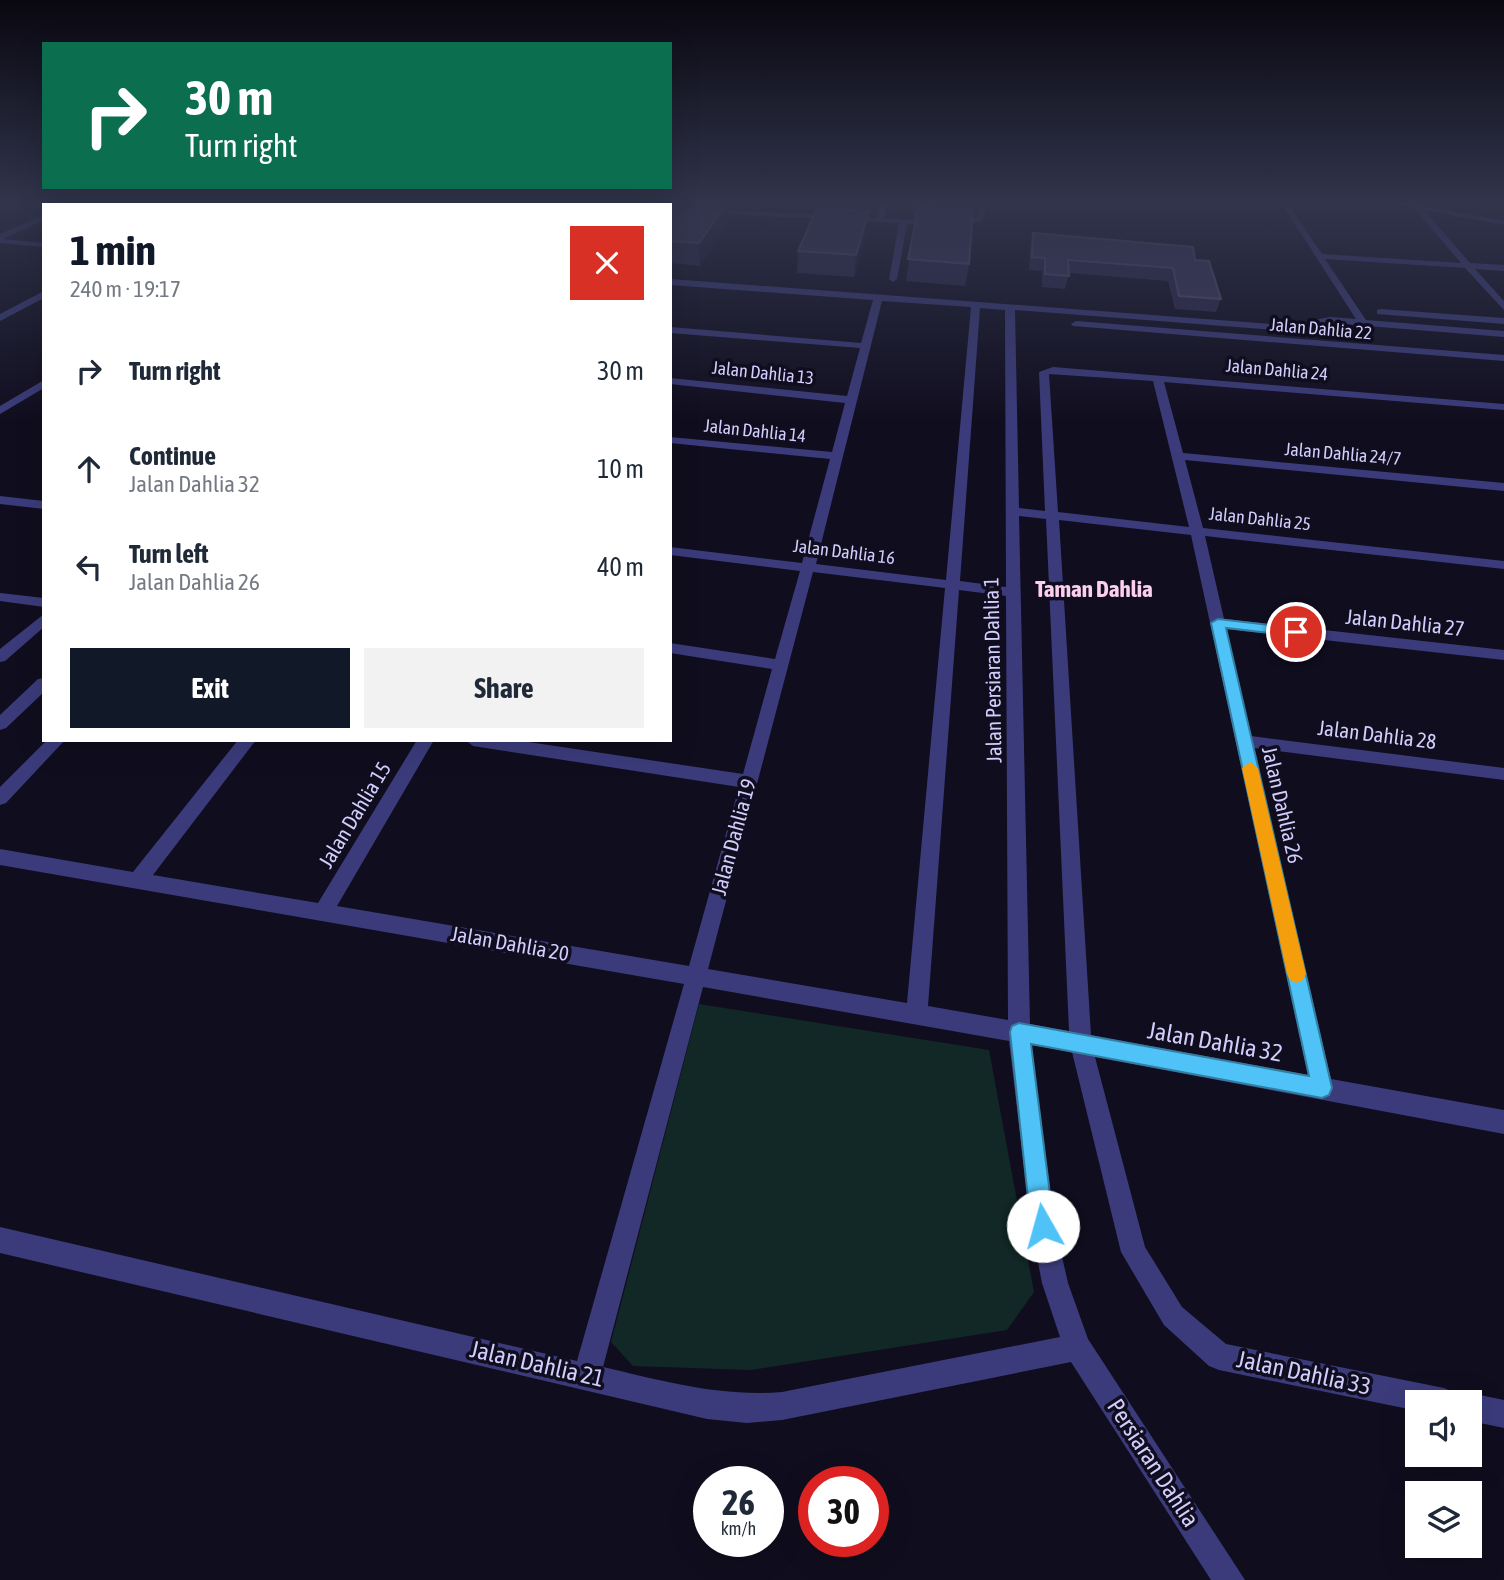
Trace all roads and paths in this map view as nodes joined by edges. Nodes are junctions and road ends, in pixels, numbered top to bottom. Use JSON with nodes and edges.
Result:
{"nodes":[{"id":1,"x":894,"y":275,"type":"edge"},
{"id":2,"x":1331,"y":275,"type":"edge"},
{"id":3,"x":1477,"y":275,"type":"edge"},
{"id":4,"x":893,"y":279,"type":"dead end"},
{"id":5,"x":672,"y":282,"type":"edge"},
{"id":6,"x":672,"y":290,"type":"edge"},
{"id":7,"x":42,"y":295,"type":"edge"},
{"id":8,"x":877,"y":302,"type":"junction"},
{"id":9,"x":976,"y":305,"type":"junction"},
{"id":10,"x":1504,"y":307,"type":"edge"},
{"id":11,"x":1355,"y":310,"type":"junction"},
{"id":12,"x":1010,"y":313,"type":"junction"},
{"id":13,"x":0,"y":318,"type":"edge"},
{"id":14,"x":1504,"y":321,"type":"edge"},
{"id":15,"x":1363,"y":323,"type":"junction"},
{"id":16,"x":672,"y":330,"type":"edge"},
{"id":17,"x":1504,"y":334,"type":"edge"},
{"id":18,"x":866,"y":346,"type":"junction"},
{"id":19,"x":1504,"y":358,"type":"edge"},
{"id":20,"x":1047,"y":370,"type":"joint"},
{"id":21,"x":1157,"y":377,"type":"junction"},
{"id":22,"x":672,"y":381,"type":"edge"},
{"id":23,"x":42,"y":384,"type":"edge"},
{"id":24,"x":852,"y":400,"type":"junction"},
{"id":25,"x":1504,"y":407,"type":"edge"},
{"id":26,"x":0,"y":411,"type":"edge"},
{"id":27,"x":672,"y":440,"type":"edge"},
{"id":28,"x":837,"y":456,"type":"junction"},
{"id":29,"x":1178,"y":456,"type":"junction"},
{"id":30,"x":1504,"y":487,"type":"edge"},
{"id":31,"x":0,"y":500,"type":"edge"},
{"id":32,"x":42,"y":505,"type":"edge"},
{"id":33,"x":1013,"y":511,"type":"junction"},
{"id":34,"x":1052,"y":516,"type":"junction"},
{"id":35,"x":1198,"y":531,"type":"junction"},
{"id":36,"x":672,"y":551,"type":"edge"},
{"id":37,"x":1504,"y":565,"type":"edge"},
{"id":38,"x":808,"y":567,"type":"junction"},
{"id":39,"x":953,"y":585,"type":"junction"},
{"id":40,"x":1013,"y":592,"type":"junction"},
{"id":41,"x":0,"y":597,"type":"edge"},
{"id":42,"x":42,"y":603,"type":"edge"},
{"id":43,"x":42,"y":621,"type":"edge"},
{"id":44,"x":1218,"y":623,"type":"junction"},
{"id":45,"x":672,"y":648,"type":"edge"},
{"id":46,"x":1504,"y":655,"type":"edge"},
{"id":47,"x":0,"y":657,"type":"edge"},
{"id":48,"x":781,"y":665,"type":"junction"},
{"id":49,"x":42,"y":685,"type":"edge"},
{"id":50,"x":0,"y":724,"type":"edge"},
{"id":51,"x":1244,"y":741,"type":"junction"},
{"id":52,"x":55,"y":742,"type":"edge"},
{"id":53,"x":246,"y":742,"type":"edge"},
{"id":54,"x":425,"y":742,"type":"edge"},
{"id":55,"x":486,"y":742,"type":"edge"},
{"id":56,"x":1504,"y":774,"type":"edge"},
{"id":57,"x":749,"y":782,"type":"junction"},
{"id":58,"x":0,"y":798,"type":"edge"},
{"id":59,"x":0,"y":857,"type":"edge"},
{"id":60,"x":138,"y":880,"type":"junction"},
{"id":61,"x":323,"y":912,"type":"junction"},
{"id":62,"x":696,"y":976,"type":"junction"},
{"id":63,"x":917,"y":1015,"type":"junction"},
{"id":64,"x":1019,"y":1032,"type":"junction"},
{"id":65,"x":1081,"y":1044,"type":"junction"},
{"id":66,"x":1322,"y":1088,"type":"junction"},
{"id":67,"x":1504,"y":1122,"type":"edge"},
{"id":68,"x":0,"y":1240,"type":"edge"},
{"id":69,"x":1077,"y":1347,"type":"junction"},
{"id":70,"x":587,"y":1375,"type":"junction"},
{"id":71,"x":1405,"y":1394,"type":"edge"},
{"id":72,"x":1482,"y":1409,"type":"edge"},
{"id":73,"x":1504,"y":1414,"type":"edge"},
{"id":74,"x":1229,"y":1580,"type":"edge"}],
"edges":[{"from":1,"to":4,"type":"street"},
{"from":2,"to":11,"type":"street"},
{"from":3,"to":10,"type":"street"},
{"from":5,"to":8,"type":"street","name":"Jalan Dahlia 22"},
{"from":6,"to":8,"type":"street"},
{"from":7,"to":13,"type":"street"},
{"from":8,"to":9,"type":"street","name":"Jalan Dahlia 22"},
{"from":8,"to":18,"type":"street","name":"Jalan Dahlia 19"},
{"from":9,"to":12,"type":"street","name":"Jalan Dahlia 22"},
{"from":9,"to":39,"type":"street","name":"Jalan Persiaran Dahlia 1"},
{"from":11,"to":14,"type":"street"},
{"from":11,"to":15,"type":"street"},
{"from":12,"to":15,"type":"street"},
{"from":12,"to":19,"type":"street","name":"Jalan Dahlia 22"},
{"from":12,"to":33,"type":"street","name":"Jalan Persiaran Dahlia 1"},
{"from":15,"to":17,"type":"street"},
{"from":16,"to":18,"type":"street"},
{"from":18,"to":24,"type":"street","name":"Jalan Dahlia 19"},
{"from":20,"to":21,"type":"street","name":"Jalan Dahlia 24"},
{"from":20,"to":34,"type":"street","name":"Jalan Dahlia 33"},
{"from":21,"to":25,"type":"street","name":"Jalan Dahlia 24"},
{"from":21,"to":29,"type":"street","name":"Jalan Dahlia 26"},
{"from":22,"to":24,"type":"street","name":"Jalan Dahlia 13"},
{"from":23,"to":26,"type":"street"},
{"from":24,"to":28,"type":"street","name":"Jalan Dahlia 19"},
{"from":27,"to":28,"type":"street","name":"Jalan Dahlia 14"},
{"from":28,"to":38,"type":"street","name":"Jalan Dahlia 19"},
{"from":29,"to":30,"type":"street","name":"Jalan Dahlia 24/7"},
{"from":29,"to":35,"type":"street","name":"Jalan Dahlia 26"},
{"from":31,"to":32,"type":"street"},
{"from":33,"to":34,"type":"street","name":"Jalan Dahlia 25"},
{"from":33,"to":40,"type":"street","name":"Jalan Persiaran Dahlia 1"},
{"from":34,"to":35,"type":"street","name":"Jalan Dahlia 25"},
{"from":34,"to":65,"type":"street","name":"Jalan Dahlia 33"},
{"from":35,"to":37,"type":"street","name":"Jalan Dahlia 25"},
{"from":35,"to":44,"type":"street","name":"Jalan Dahlia 26"},
{"from":36,"to":38,"type":"street","name":"Jalan Dahlia 16"},
{"from":38,"to":39,"type":"street","name":"Jalan Dahlia 16"},
{"from":38,"to":48,"type":"street","name":"Jalan Dahlia 19"},
{"from":39,"to":40,"type":"street","name":"Jalan Dahlia 16"},
{"from":39,"to":63,"type":"street","name":"Jalan Persiaran Dahlia 1"},
{"from":40,"to":64,"type":"street","name":"Jalan Persiaran Dahlia 1"},
{"from":41,"to":42,"type":"street"},
{"from":43,"to":47,"type":"street"},
{"from":44,"to":46,"type":"street","name":"Jalan Dahlia 27"},
{"from":44,"to":51,"type":"street","name":"Jalan Dahlia 26"},
{"from":45,"to":48,"type":"street"},
{"from":48,"to":57,"type":"street","name":"Jalan Dahlia 19"},
{"from":49,"to":50,"type":"street"},
{"from":51,"to":56,"type":"street","name":"Jalan Dahlia 28"},
{"from":51,"to":66,"type":"street","name":"Jalan Dahlia 26"},
{"from":52,"to":58,"type":"street"},
{"from":53,"to":60,"type":"street"},
{"from":54,"to":61,"type":"street","name":"Jalan Dahlia 15"},
{"from":55,"to":57,"type":"street"},
{"from":57,"to":62,"type":"street","name":"Jalan Dahlia 19"},
{"from":59,"to":60,"type":"street","name":"Jalan Dahlia 20"},
{"from":60,"to":61,"type":"street","name":"Jalan Dahlia 20"},
{"from":61,"to":62,"type":"street","name":"Jalan Dahlia 20"},
{"from":62,"to":63,"type":"street","name":"Jalan Dahlia 20"},
{"from":62,"to":70,"type":"street","name":"Jalan Dahlia 19"},
{"from":63,"to":64,"type":"street","name":"Jalan Dahlia 20"},
{"from":64,"to":65,"type":"street","name":"Jalan Dahlia 32"},
{"from":64,"to":69,"type":"street","name":"Jalan Persiaran Dahlia 1"},
{"from":65,"to":66,"type":"street","name":"Jalan Dahlia 32"},
{"from":65,"to":71,"type":"street","name":"Jalan Dahlia 33"},
{"from":66,"to":67,"type":"street","name":"Jalan Dahlia 32"},
{"from":68,"to":70,"type":"street","name":"Jalan Dahlia 21"},
{"from":69,"to":70,"type":"street","name":"Jalan Dahlia 21"},
{"from":69,"to":74,"type":"street","name":"Persiaran Dahlia"},
{"from":72,"to":73,"type":"street"}]}
